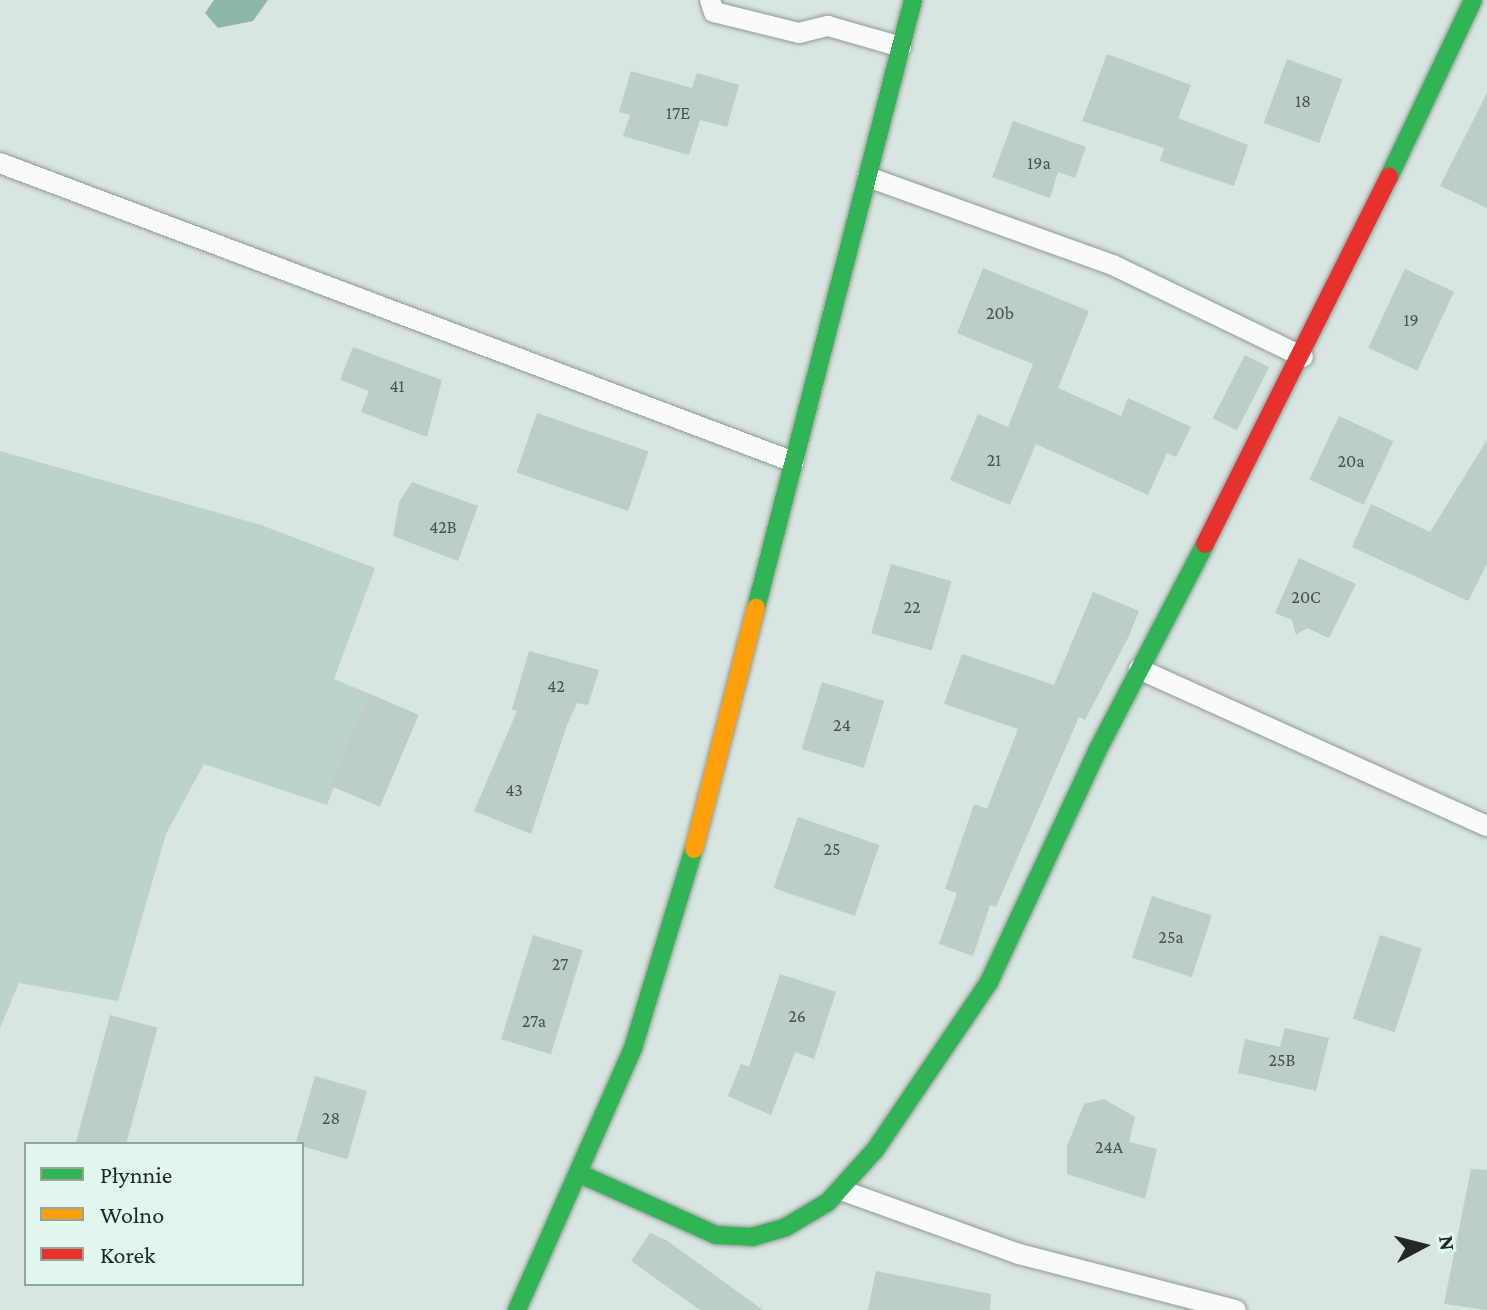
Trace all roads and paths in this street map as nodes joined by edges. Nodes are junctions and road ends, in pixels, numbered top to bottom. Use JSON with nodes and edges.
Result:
{"nodes":[{"id":1,"x":710,"y":0,"type":"edge"},
{"id":2,"x":913,"y":0,"type":"edge"},
{"id":3,"x":1473,"y":0,"type":"edge"},
{"id":4,"x":901,"y":47,"type":"junction"},
{"id":5,"x":0,"y":163,"type":"edge"},
{"id":6,"x":868,"y":177,"type":"junction"},
{"id":7,"x":1303,"y":357,"type":"junction"},
{"id":8,"x":794,"y":462,"type":"junction"},
{"id":9,"x":1139,"y":669,"type":"junction"},
{"id":10,"x":1487,"y":826,"type":"edge"},
{"id":11,"x":578,"y":1173,"type":"junction"},
{"id":12,"x":841,"y":1190,"type":"junction"},
{"id":13,"x":517,"y":1310,"type":"edge"},
{"id":14,"x":1236,"y":1310,"type":"edge"}],
"edges":[{"from":1,"to":4,"type":"lane"},
{"from":2,"to":4,"type":"street"},
{"from":3,"to":7,"type":"street"},
{"from":4,"to":6,"type":"street"},
{"from":5,"to":8,"type":"lane"},
{"from":6,"to":7,"type":"lane"},
{"from":6,"to":8,"type":"street"},
{"from":7,"to":9,"type":"street"},
{"from":8,"to":11,"type":"street"},
{"from":9,"to":10,"type":"lane"},
{"from":9,"to":12,"type":"street"},
{"from":11,"to":12,"type":"street"},
{"from":11,"to":13,"type":"street"},
{"from":12,"to":14,"type":"lane"}]}
